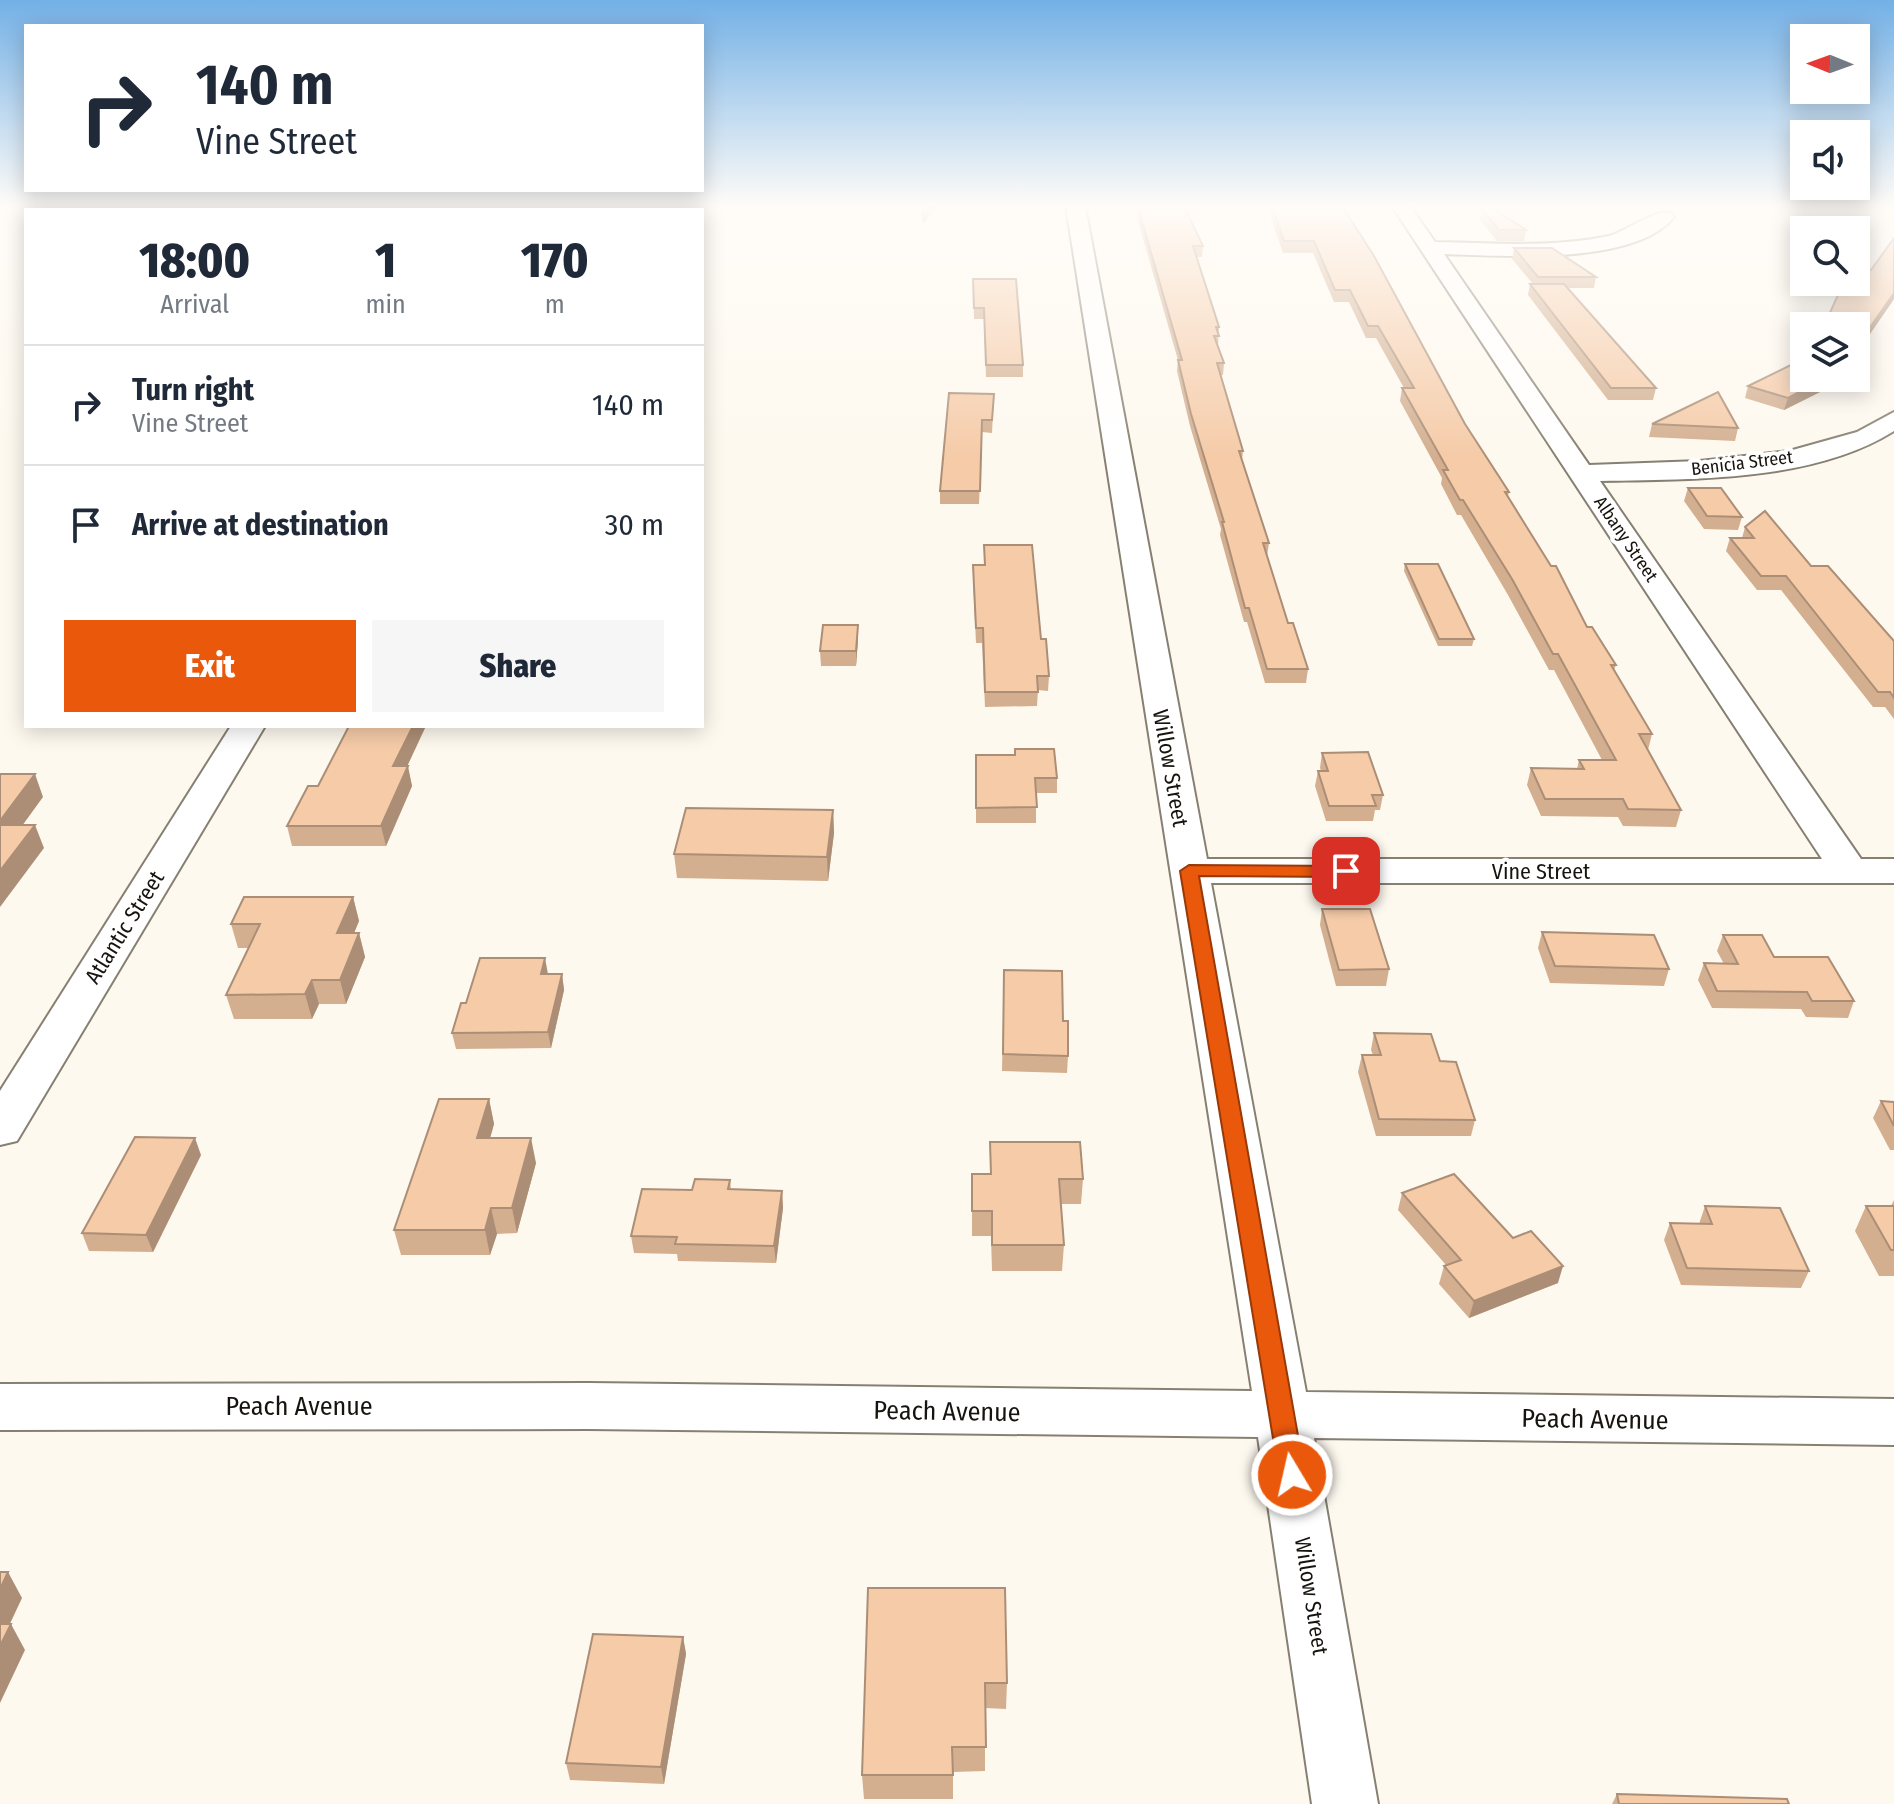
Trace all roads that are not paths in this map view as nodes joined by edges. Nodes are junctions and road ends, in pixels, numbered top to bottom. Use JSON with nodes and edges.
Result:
{"nodes":[{"id":1,"x":1089,"y":290,"type":"edge"},
{"id":2,"x":1458,"y":290,"type":"edge"},
{"id":3,"x":1894,"y":420,"type":"edge"},
{"id":4,"x":1582,"y":473,"type":"junction"},
{"id":5,"x":247,"y":728,"type":"edge"},
{"id":6,"x":1189,"y":871,"type":"junction"},
{"id":7,"x":1894,"y":871,"type":"edge"},
{"id":8,"x":1850,"y":872,"type":"junction"},
{"id":9,"x":0,"y":1129,"type":"edge"},
{"id":10,"x":0,"y":1407,"type":"edge"},
{"id":11,"x":1283,"y":1416,"type":"junction"},
{"id":12,"x":1894,"y":1422,"type":"edge"},
{"id":13,"x":1345,"y":1804,"type":"edge"}],
"edges":[{"from":1,"to":6,"type":"street","name":"Willow Street"},
{"from":2,"to":4,"type":"street","name":"Albany Street"},
{"from":3,"to":4,"type":"street","name":"Benicia Street"},
{"from":4,"to":8,"type":"street","name":"Albany Street"},
{"from":5,"to":9,"type":"street","name":"Atlantic Street"},
{"from":6,"to":8,"type":"street","name":"Vine Street"},
{"from":6,"to":11,"type":"street","name":"Willow Street"},
{"from":7,"to":8,"type":"street","name":"Vine Street"},
{"from":10,"to":11,"type":"street","name":"Peach Avenue"},
{"from":11,"to":12,"type":"street","name":"Peach Avenue"},
{"from":11,"to":13,"type":"street","name":"Willow Street"}]}
